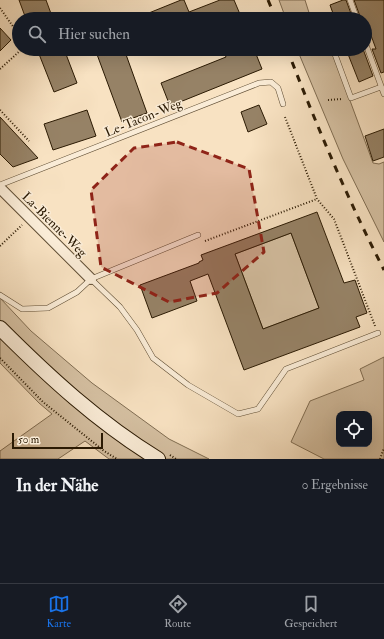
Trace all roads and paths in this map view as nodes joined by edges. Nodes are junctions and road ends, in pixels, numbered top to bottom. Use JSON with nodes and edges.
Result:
{"nodes":[{"id":1,"x":350,"y":0,"type":"edge"},
{"id":2,"x":0,"y":8,"type":"edge"},
{"id":3,"x":354,"y":12,"type":"edge"},
{"id":4,"x":12,"y":25,"type":"edge"},
{"id":5,"x":14,"y":56,"type":"edge"},
{"id":6,"x":336,"y":56,"type":"edge"},
{"id":7,"x":370,"y":56,"type":"edge"},
{"id":8,"x":0,"y":69,"type":"edge"},
{"id":9,"x":381,"y":87,"type":"junction"},
{"id":10,"x":384,"y":94,"type":"edge"},
{"id":11,"x":351,"y":98,"type":"junction"},
{"id":12,"x":328,"y":100,"type":"dead end"},
{"id":13,"x":283,"y":104,"type":"dead end"},
{"id":14,"x":0,"y":110,"type":"edge"},
{"id":15,"x":285,"y":117,"type":"dead end"},
{"id":16,"x":29,"y":141,"type":"dead end"},
{"id":17,"x":0,"y":186,"type":"edge"},
{"id":18,"x":317,"y":200,"type":"junction"},
{"id":19,"x":30,"y":218,"type":"junction"},
{"id":20,"x":198,"y":236,"type":"joint"},
{"id":21,"x":0,"y":246,"type":"edge"},
{"id":22,"x":91,"y":279,"type":"junction"},
{"id":23,"x":0,"y":295,"type":"edge"},
{"id":24,"x":0,"y":328,"type":"edge"},
{"id":25,"x":378,"y":333,"type":"joint"},
{"id":26,"x":0,"y":358,"type":"edge"},
{"id":27,"x":384,"y":448,"type":"edge"},
{"id":28,"x":117,"y":459,"type":"edge"},
{"id":29,"x":158,"y":459,"type":"edge"},
{"id":30,"x":380,"y":459,"type":"edge"}],
"edges":[{"from":1,"to":3,"type":"lane"},
{"from":2,"to":4,"type":"path"},
{"from":5,"to":8,"type":"path"},
{"from":6,"to":11,"type":"lane"},
{"from":7,"to":9,"type":"lane"},
{"from":9,"to":10,"type":"lane"},
{"from":9,"to":11,"type":"lane"},
{"from":11,"to":12,"type":"path"},
{"from":13,"to":17,"type":"lane","name":"Le-Tacon-Weg"},
{"from":14,"to":16,"type":"path"},
{"from":15,"to":18,"type":"path"},
{"from":17,"to":19,"type":"street","name":"La-Bienne-Weg"},
{"from":18,"to":20,"type":"path"},
{"from":18,"to":25,"type":"path"},
{"from":19,"to":21,"type":"path"},
{"from":19,"to":22,"type":"street","name":"La-Bienne-Weg"},
{"from":20,"to":22,"type":"lane"},
{"from":22,"to":23,"type":"lane"},
{"from":22,"to":25,"type":"lane"},
{"from":24,"to":29,"type":"main road"},
{"from":26,"to":28,"type":"path"},
{"from":27,"to":30,"type":"path"}]}
